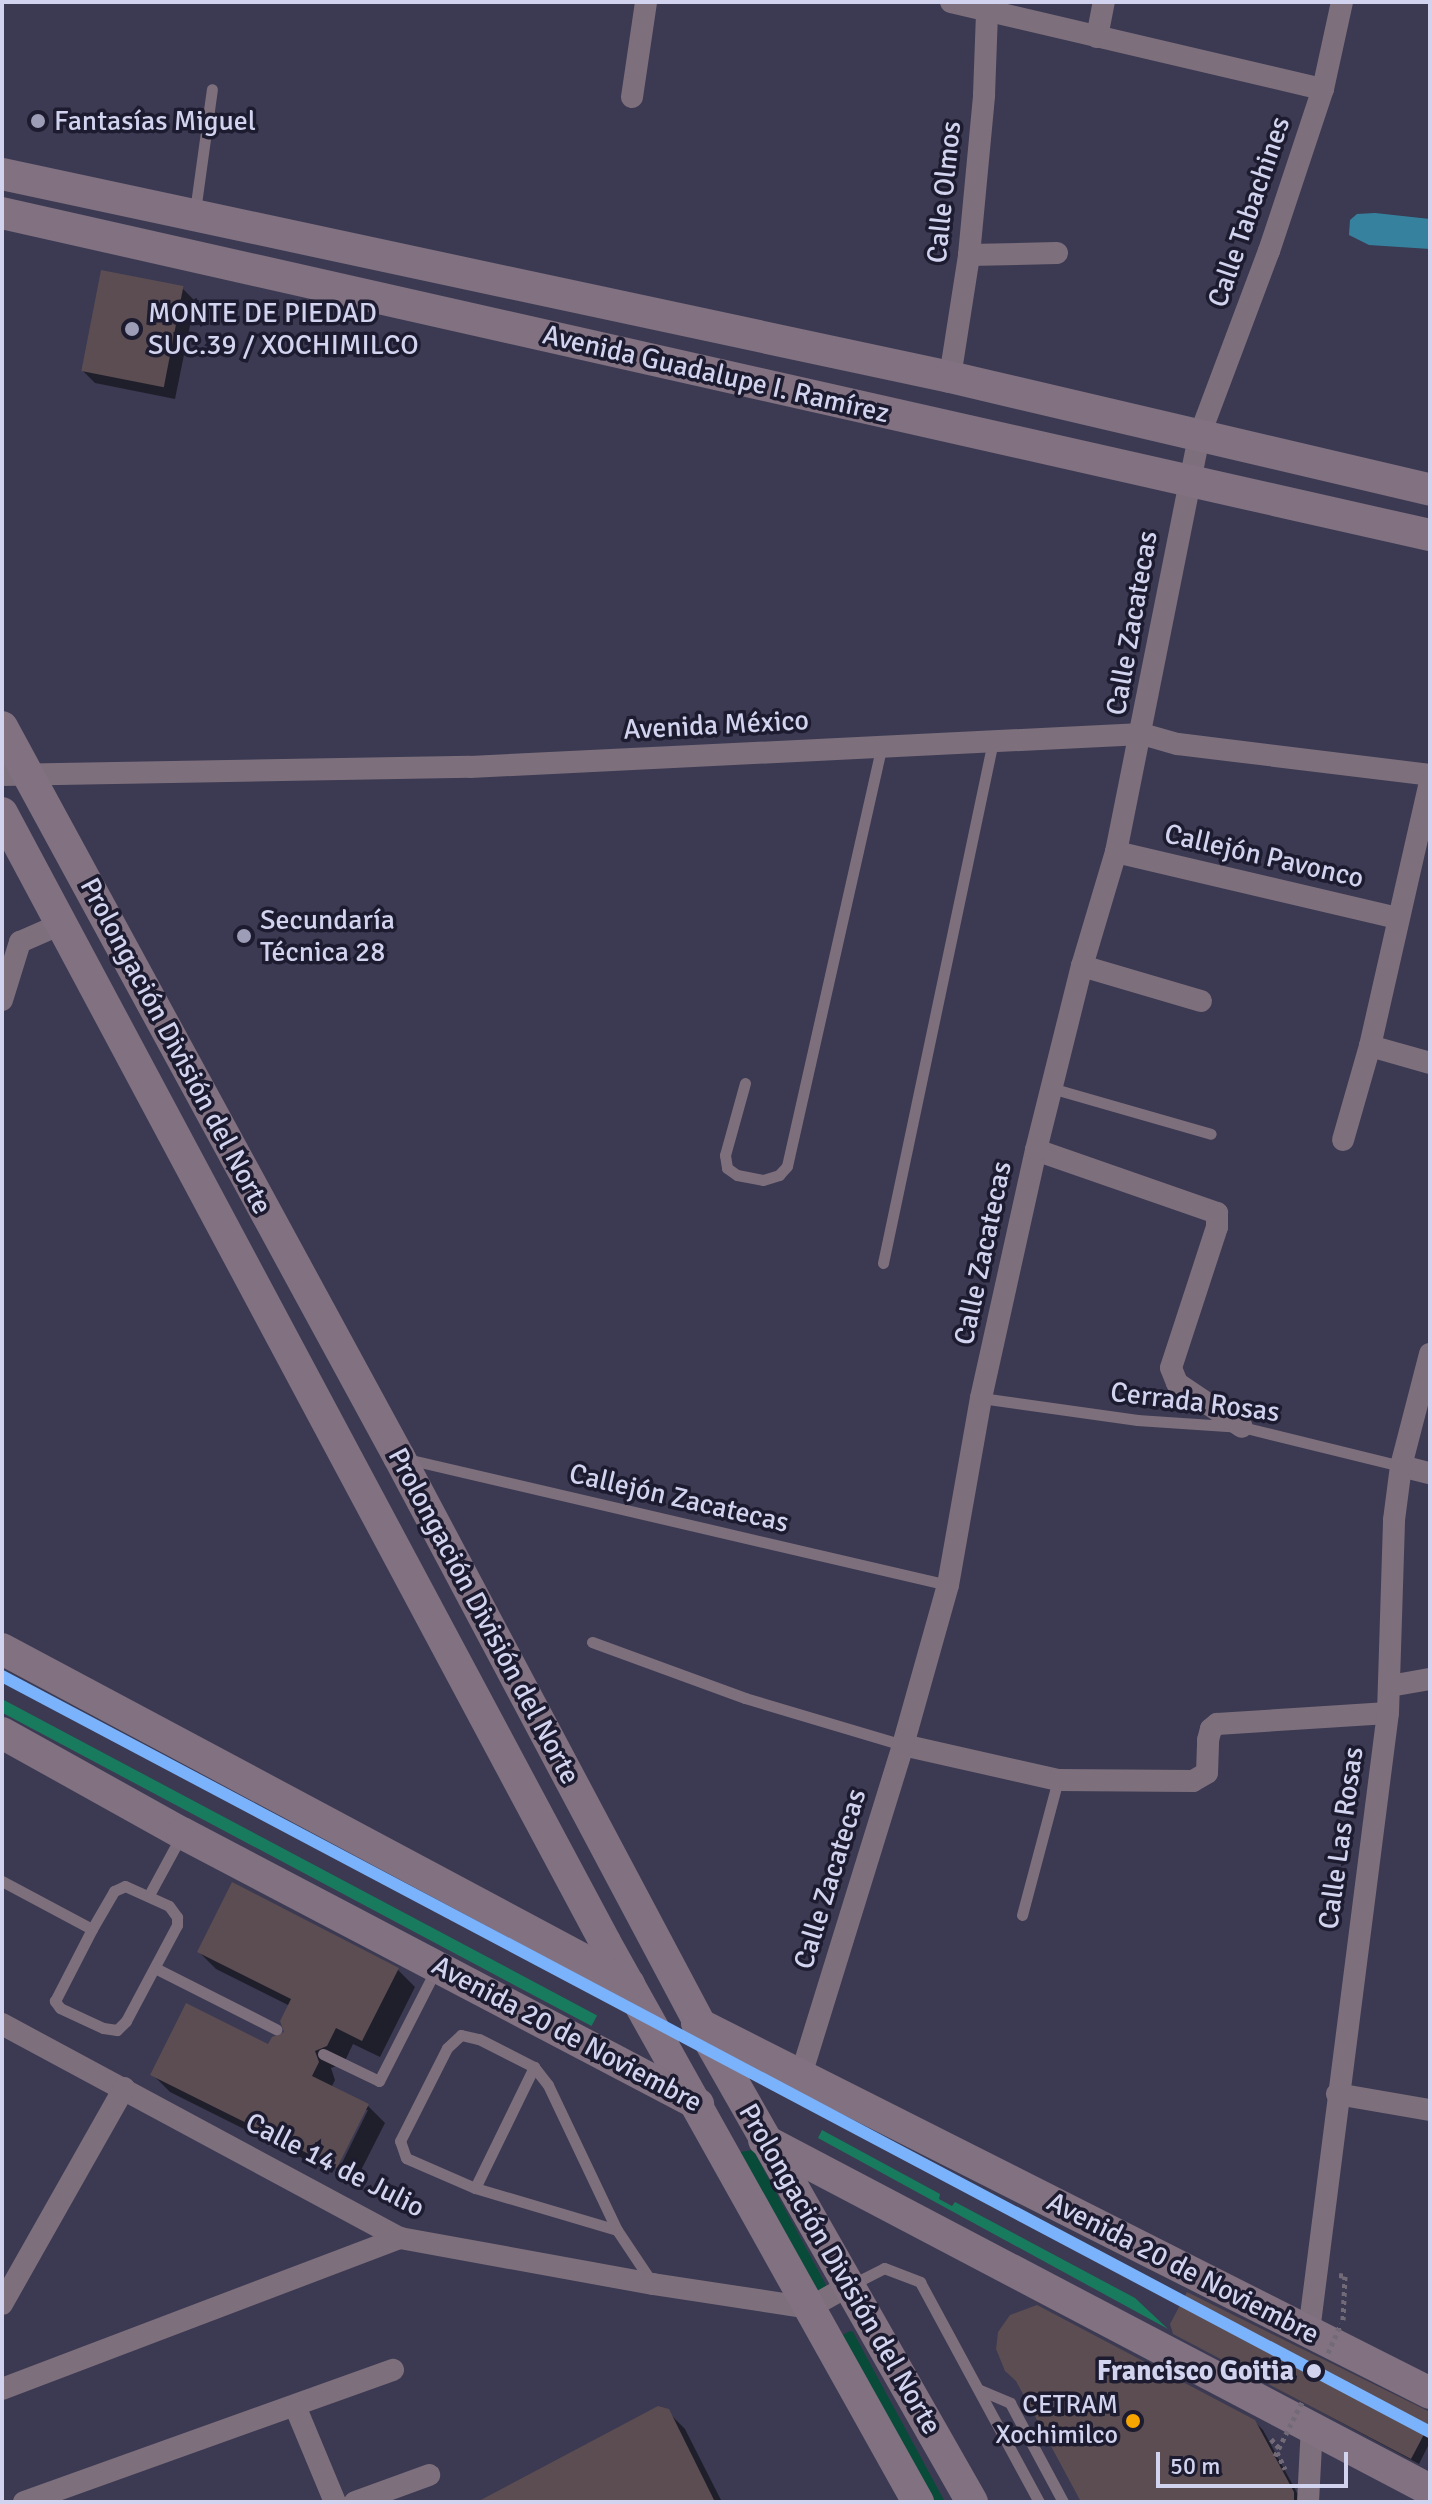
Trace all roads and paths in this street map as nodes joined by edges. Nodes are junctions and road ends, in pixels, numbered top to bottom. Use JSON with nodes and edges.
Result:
{"nodes":[{"id":1,"x":646,"y":2,"type":"edge"},
{"id":2,"x":951,"y":2,"type":"edge"},
{"id":3,"x":1104,"y":2,"type":"edge"},
{"id":4,"x":1342,"y":2,"type":"edge"},
{"id":5,"x":987,"y":12,"type":"junction"},
{"id":6,"x":1097,"y":37,"type":"junction"},
{"id":7,"x":212,"y":89,"type":"dead end"},
{"id":8,"x":1323,"y":89,"type":"junction"},
{"id":9,"x":632,"y":97,"type":"dead end"},
{"id":10,"x":2,"y":174,"type":"edge"},
{"id":11,"x":2,"y":213,"type":"edge"},
{"id":12,"x":194,"y":216,"type":"junction"},
{"id":13,"x":1057,"y":253,"type":"dead end"},
{"id":14,"x":969,"y":255,"type":"junction"},
{"id":15,"x":950,"y":377,"type":"junction"},
{"id":16,"x":1199,"y":437,"type":"junction"},
{"id":17,"x":1189,"y":480,"type":"junction"},
{"id":18,"x":1430,"y":490,"type":"edge"},
{"id":19,"x":1430,"y":535,"type":"edge"},
{"id":20,"x":2,"y":727,"type":"edge"},
{"id":21,"x":1142,"y":734,"type":"junction"},
{"id":22,"x":994,"y":740,"type":"junction"},
{"id":23,"x":882,"y":746,"type":"junction"},
{"id":24,"x":16,"y":774,"type":"edge"},
{"id":25,"x":1430,"y":775,"type":"edge"},
{"id":26,"x":1430,"y":782,"type":"edge"},
{"id":27,"x":5,"y":827,"type":"edge"},
{"id":28,"x":1116,"y":852,"type":"junction"},
{"id":29,"x":1398,"y":918,"type":"junction"},
{"id":30,"x":59,"y":925,"type":"junction"},
{"id":31,"x":1082,"y":966,"type":"junction"},
{"id":32,"x":2,"y":1000,"type":"edge"},
{"id":33,"x":1201,"y":1001,"type":"dead end"},
{"id":34,"x":1370,"y":1046,"type":"junction"},
{"id":35,"x":1430,"y":1063,"type":"edge"},
{"id":36,"x":745,"y":1083,"type":"dead end"},
{"id":37,"x":1051,"y":1088,"type":"junction"},
{"id":38,"x":1211,"y":1134,"type":"dead end"},
{"id":39,"x":1343,"y":1140,"type":"dead end"},
{"id":40,"x":1036,"y":1150,"type":"junction"},
{"id":41,"x":883,"y":1263,"type":"dead end"},
{"id":42,"x":1430,"y":1354,"type":"edge"},
{"id":43,"x":981,"y":1398,"type":"junction"},
{"id":44,"x":1242,"y":1427,"type":"junction"},
{"id":45,"x":399,"y":1457,"type":"junction"},
{"id":46,"x":1401,"y":1466,"type":"junction"},
{"id":47,"x":1430,"y":1473,"type":"edge"},
{"id":48,"x":948,"y":1585,"type":"junction"},
{"id":49,"x":592,"y":1642,"type":"dead end"},
{"id":50,"x":2,"y":1649,"type":"edge"},
{"id":51,"x":1430,"y":1679,"type":"edge"},
{"id":52,"x":1390,"y":1686,"type":"junction"},
{"id":53,"x":1388,"y":1713,"type":"junction"},
{"id":54,"x":2,"y":1733,"type":"edge"},
{"id":55,"x":903,"y":1745,"type":"junction"},
{"id":56,"x":1058,"y":1780,"type":"junction"},
{"id":57,"x":182,"y":1833,"type":"junction"},
{"id":58,"x":2,"y":1881,"type":"edge"},
{"id":59,"x":149,"y":1895,"type":"junction"},
{"id":60,"x":1022,"y":1915,"type":"dead end"},
{"id":61,"x":92,"y":1929,"type":"junction"},
{"id":62,"x":437,"y":1966,"type":"junction"},
{"id":63,"x":155,"y":1968,"type":"junction"},
{"id":64,"x":628,"y":1983,"type":"junction"},
{"id":65,"x":2,"y":2024,"type":"edge"},
{"id":66,"x":700,"y":2024,"type":"junction"},
{"id":67,"x":276,"y":2029,"type":"dead end"},
{"id":68,"x":323,"y":2054,"type":"dead end"},
{"id":69,"x":534,"y":2067,"type":"junction"},
{"id":70,"x":801,"y":2075,"type":"junction"},
{"id":71,"x":124,"y":2088,"type":"junction"},
{"id":72,"x":1337,"y":2094,"type":"junction"},
{"id":73,"x":696,"y":2103,"type":"junction"},
{"id":74,"x":1430,"y":2110,"type":"edge"},
{"id":75,"x":765,"y":2141,"type":"junction"},
{"id":76,"x":475,"y":2188,"type":"junction"},
{"id":77,"x":617,"y":2230,"type":"junction"},
{"id":78,"x":400,"y":2238,"type":"junction"},
{"id":79,"x":1345,"y":2276,"type":"dead end"},
{"id":80,"x":653,"y":2284,"type":"junction"},
{"id":81,"x":850,"y":2285,"type":"junction"},
{"id":82,"x":2,"y":2304,"type":"edge"},
{"id":83,"x":809,"y":2308,"type":"junction"},
{"id":84,"x":1318,"y":2342,"type":"junction"},
{"id":85,"x":393,"y":2370,"type":"dead end"},
{"id":86,"x":2,"y":2389,"type":"edge"},
{"id":87,"x":979,"y":2390,"type":"junction"},
{"id":88,"x":1430,"y":2393,"type":"edge"},
{"id":89,"x":295,"y":2406,"type":"junction"},
{"id":90,"x":1307,"y":2414,"type":"junction"},
{"id":91,"x":1288,"y":2451,"type":"dead end"},
{"id":92,"x":1277,"y":2452,"type":"junction"},
{"id":93,"x":1290,"y":2459,"type":"dead end"},
{"id":94,"x":429,"y":2475,"type":"dead end"},
{"id":95,"x":1430,"y":2490,"type":"edge"},
{"id":96,"x":24,"y":2502,"type":"edge"},
{"id":97,"x":335,"y":2502,"type":"edge"},
{"id":98,"x":355,"y":2502,"type":"edge"},
{"id":99,"x":918,"y":2502,"type":"edge"},
{"id":100,"x":972,"y":2502,"type":"edge"},
{"id":101,"x":1039,"y":2502,"type":"edge"},
{"id":102,"x":1063,"y":2502,"type":"edge"},
{"id":103,"x":1308,"y":2502,"type":"edge"}],
"edges":[{"from":1,"to":9,"type":"street"},
{"from":2,"to":5,"type":"street"},
{"from":3,"to":6,"type":"street"},
{"from":4,"to":8,"type":"street","name":"Calle Tabachines"},
{"from":5,"to":6,"type":"street"},
{"from":5,"to":14,"type":"street","name":"Calle Olmos"},
{"from":6,"to":8,"type":"street"},
{"from":7,"to":12,"type":"lane"},
{"from":8,"to":16,"type":"street","name":"Calle Tabachines"},
{"from":10,"to":12,"type":"main road","name":"Avenida Guadalupe I. Ramírez"},
{"from":11,"to":17,"type":"main road","name":"Avenida Guadalupe I. Ramírez"},
{"from":12,"to":15,"type":"main road","name":"Avenida Guadalupe I. Ramírez"},
{"from":13,"to":14,"type":"street"},
{"from":14,"to":15,"type":"street","name":"Calle Olmos"},
{"from":15,"to":16,"type":"main road","name":"Avenida Guadalupe I. Ramírez"},
{"from":16,"to":17,"type":"street","name":"Calle Zacatecas"},
{"from":16,"to":18,"type":"main road","name":"Avenida Guadalupe I. Ramírez"},
{"from":17,"to":19,"type":"main road","name":"Avenida Guadalupe I. Ramírez"},
{"from":17,"to":21,"type":"street","name":"Calle Zacatecas"},
{"from":20,"to":24,"type":"main road","name":"Prolongación División del Norte"},
{"from":21,"to":22,"type":"street","name":"Avenida México"},
{"from":21,"to":25,"type":"street","name":"Avenida México"},
{"from":21,"to":28,"type":"street","name":"Calle Zacatecas"},
{"from":22,"to":23,"type":"street","name":"Avenida México"},
{"from":22,"to":41,"type":"lane"},
{"from":23,"to":24,"type":"street","name":"Avenida México"},
{"from":23,"to":36,"type":"lane"},
{"from":24,"to":45,"type":"main road","name":"Prolongación División del Norte"},
{"from":26,"to":29,"type":"street"},
{"from":27,"to":30,"type":"main road","name":"Prolongación División del Norte"},
{"from":28,"to":29,"type":"street","name":"Callejón Pavonco"},
{"from":28,"to":31,"type":"street","name":"Calle Zacatecas"},
{"from":29,"to":34,"type":"street"},
{"from":30,"to":32,"type":"street"},
{"from":30,"to":64,"type":"main road","name":"Prolongación División del Norte"},
{"from":31,"to":33,"type":"street"},
{"from":31,"to":37,"type":"street","name":"Calle Zacatecas"},
{"from":34,"to":35,"type":"street"},
{"from":34,"to":39,"type":"street"},
{"from":37,"to":38,"type":"lane"},
{"from":37,"to":40,"type":"street","name":"Calle Zacatecas"},
{"from":40,"to":43,"type":"street","name":"Calle Zacatecas"},
{"from":40,"to":44,"type":"street"},
{"from":42,"to":46,"type":"street","name":"Calle Las Rosas"},
{"from":43,"to":44,"type":"lane","name":"Cerrada Rosas"},
{"from":43,"to":48,"type":"street","name":"Calle Zacatecas"},
{"from":44,"to":46,"type":"lane","name":"Cerrada Rosas"},
{"from":45,"to":48,"type":"lane","name":"Callejón Zacatecas"},
{"from":45,"to":66,"type":"main road","name":"Prolongación División del Norte"},
{"from":46,"to":47,"type":"street"},
{"from":46,"to":52,"type":"street","name":"Calle Las Rosas"},
{"from":48,"to":55,"type":"street","name":"Calle Zacatecas"},
{"from":49,"to":55,"type":"lane"},
{"from":50,"to":64,"type":"main road","name":"Avenida 20 de Noviembre"},
{"from":51,"to":52,"type":"street"},
{"from":52,"to":53,"type":"street","name":"Calle Las Rosas"},
{"from":53,"to":56,"type":"street"},
{"from":53,"to":72,"type":"street","name":"Calle Las Rosas"},
{"from":54,"to":57,"type":"main road","name":"Avenida 20 de Noviembre"},
{"from":55,"to":56,"type":"street"},
{"from":55,"to":70,"type":"street","name":"Calle Zacatecas"},
{"from":56,"to":60,"type":"lane"},
{"from":57,"to":59,"type":"lane"},
{"from":57,"to":62,"type":"main road","name":"Avenida 20 de Noviembre"},
{"from":58,"to":61,"type":"lane"},
{"from":59,"to":61,"type":"lane"},
{"from":59,"to":63,"type":"lane"},
{"from":61,"to":63,"type":"lane"},
{"from":62,"to":68,"type":"lane"},
{"from":62,"to":73,"type":"main road","name":"Avenida 20 de Noviembre"},
{"from":63,"to":67,"type":"lane"},
{"from":64,"to":66,"type":"main road","name":"Avenida 20 de Noviembre"},
{"from":64,"to":73,"type":"main road","name":"Prolongación División del Norte"},
{"from":65,"to":71,"type":"street","name":"Calle 14 de Julio"},
{"from":66,"to":70,"type":"main road","name":"Avenida 20 de Noviembre"},
{"from":66,"to":75,"type":"main road","name":"Prolongación División del Norte"},
{"from":69,"to":76,"type":"lane"},
{"from":69,"to":76,"type":"lane"},
{"from":69,"to":77,"type":"lane"},
{"from":70,"to":84,"type":"main road","name":"Avenida 20 de Noviembre"},
{"from":71,"to":78,"type":"street","name":"Calle 14 de Julio"},
{"from":71,"to":82,"type":"street"},
{"from":72,"to":74,"type":"street"},
{"from":72,"to":84,"type":"street","name":"Calle Las Rosas"},
{"from":73,"to":75,"type":"main road","name":"Avenida 20 de Noviembre"},
{"from":73,"to":83,"type":"main road","name":"Prolongación División del Norte"},
{"from":75,"to":81,"type":"main road","name":"Prolongación División del Norte"},
{"from":75,"to":90,"type":"main road","name":"Avenida 20 de Noviembre"},
{"from":76,"to":77,"type":"lane"},
{"from":77,"to":80,"type":"lane"},
{"from":78,"to":80,"type":"street","name":"Calle 14 de Julio"},
{"from":78,"to":86,"type":"street"},
{"from":79,"to":84,"type":"path","bridge":true},
{"from":80,"to":83,"type":"street","name":"Calle 14 de Julio"},
{"from":81,"to":83,"type":"street"},
{"from":81,"to":87,"type":"lane"},
{"from":81,"to":100,"type":"main road","name":"Prolongación División del Norte"},
{"from":83,"to":99,"type":"main road","name":"Prolongación División del Norte"},
{"from":84,"to":88,"type":"main road","name":"Avenida 20 de Noviembre"},
{"from":85,"to":89,"type":"street"},
{"from":87,"to":101,"type":"lane"},
{"from":87,"to":102,"type":"lane"},
{"from":89,"to":96,"type":"street"},
{"from":89,"to":97,"type":"street"},
{"from":90,"to":92,"type":"path","bridge":true},
{"from":90,"to":95,"type":"main road","name":"Avenida 20 de Noviembre"},
{"from":90,"to":103,"type":"street"},
{"from":91,"to":92,"type":"path"},
{"from":92,"to":93,"type":"path"},
{"from":94,"to":98,"type":"street"}]}
